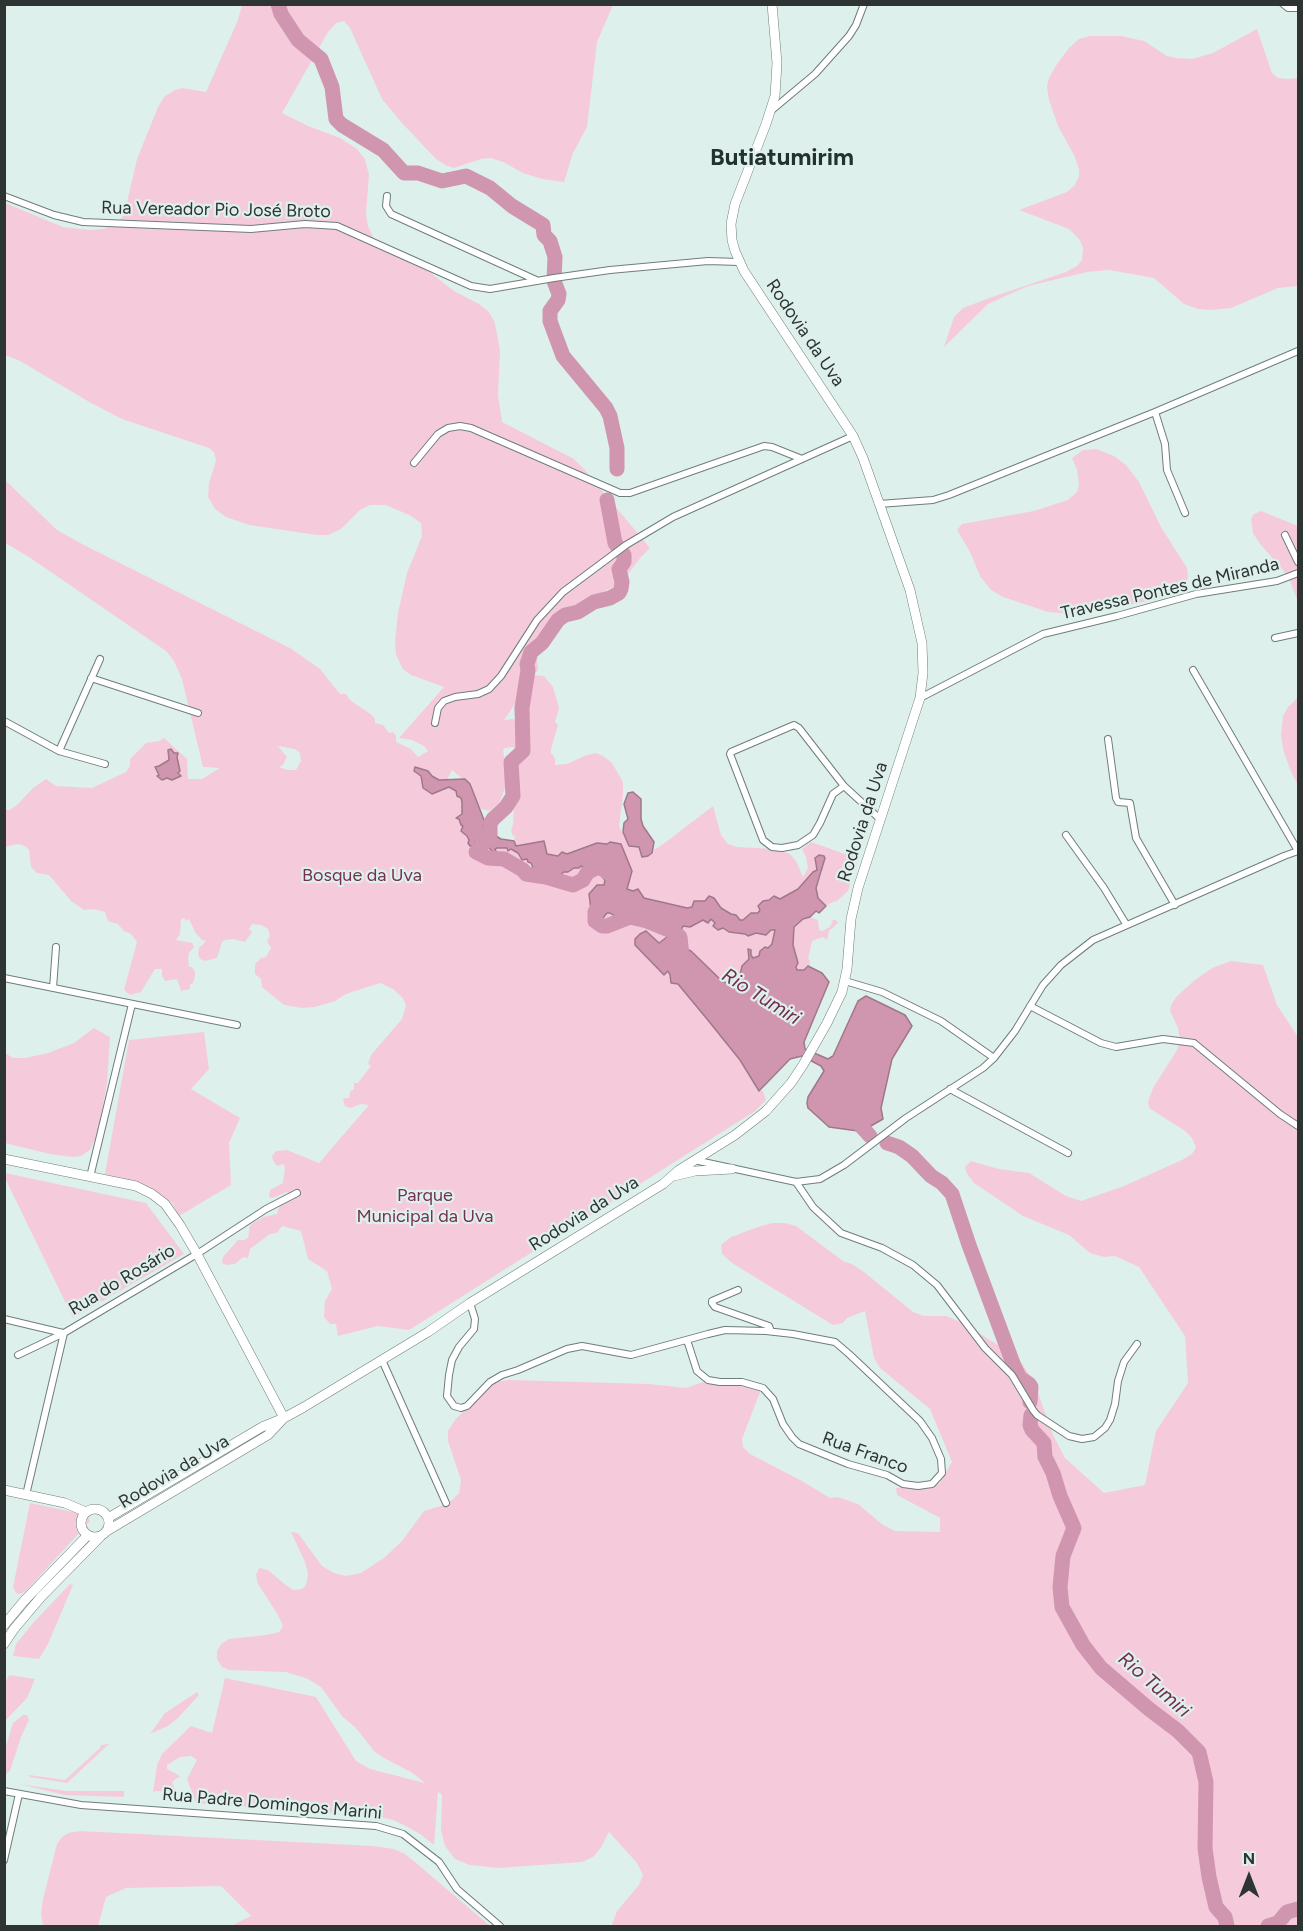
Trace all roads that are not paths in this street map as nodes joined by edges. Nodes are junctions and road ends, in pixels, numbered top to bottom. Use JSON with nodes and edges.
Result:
{"nodes":[{"id":1,"x":772,"y":4,"type":"edge"},
{"id":2,"x":864,"y":4,"type":"edge"},
{"id":3,"x":1283,"y":4,"type":"edge"},
{"id":4,"x":1299,"y":8,"type":"edge"},
{"id":5,"x":772,"y":111,"type":"junction"},
{"id":6,"x":4,"y":196,"type":"edge"},
{"id":7,"x":387,"y":196,"type":"dead end"},
{"id":8,"x":740,"y":262,"type":"junction"},
{"id":9,"x":538,"y":280,"type":"junction"},
{"id":10,"x":1299,"y":351,"type":"edge"},
{"id":11,"x":1155,"y":412,"type":"junction"},
{"id":12,"x":853,"y":436,"type":"junction"},
{"id":13,"x":802,"y":459,"type":"junction"},
{"id":14,"x":414,"y":463,"type":"dead end"},
{"id":15,"x":879,"y":504,"type":"junction"},
{"id":16,"x":1185,"y":513,"type":"dead end"},
{"id":17,"x":1285,"y":535,"type":"dead end"},
{"id":18,"x":1299,"y":562,"type":"edge"},
{"id":19,"x":1299,"y":573,"type":"edge"},
{"id":20,"x":1299,"y":633,"type":"edge"},
{"id":21,"x":1275,"y":638,"type":"dead end"},
{"id":22,"x":100,"y":659,"type":"dead end"},
{"id":23,"x":1193,"y":670,"type":"dead end"},
{"id":24,"x":91,"y":678,"type":"junction"},
{"id":25,"x":920,"y":698,"type":"junction"},
{"id":26,"x":198,"y":713,"type":"dead end"},
{"id":27,"x":4,"y":721,"type":"edge"},
{"id":28,"x":435,"y":723,"type":"dead end"},
{"id":29,"x":1108,"y":739,"type":"dead end"},
{"id":30,"x":59,"y":752,"type":"junction"},
{"id":31,"x":105,"y":764,"type":"dead end"},
{"id":32,"x":844,"y":786,"type":"junction"},
{"id":33,"x":881,"y":820,"type":"junction"},
{"id":34,"x":1066,"y":835,"type":"dead end"},
{"id":35,"x":1298,"y":851,"type":"edge"},
{"id":36,"x":1175,"y":905,"type":"junction"},
{"id":37,"x":1126,"y":924,"type":"junction"},
{"id":38,"x":56,"y":947,"type":"dead end"},
{"id":39,"x":4,"y":978,"type":"edge"},
{"id":40,"x":845,"y":981,"type":"junction"},
{"id":41,"x":53,"y":988,"type":"junction"},
{"id":42,"x":132,"y":1004,"type":"junction"},
{"id":43,"x":1030,"y":1006,"type":"junction"},
{"id":44,"x":237,"y":1026,"type":"dead end"},
{"id":45,"x":994,"y":1058,"type":"junction"},
{"id":46,"x":950,"y":1089,"type":"junction"},
{"id":47,"x":1299,"y":1126,"type":"edge"},
{"id":48,"x":1068,"y":1153,"type":"dead end"},
{"id":49,"x":4,"y":1159,"type":"edge"},
{"id":50,"x":694,"y":1160,"type":"junction"},
{"id":51,"x":732,"y":1169,"type":"junction"},
{"id":52,"x":672,"y":1176,"type":"junction"},
{"id":53,"x":90,"y":1177,"type":"junction"},
{"id":54,"x":796,"y":1182,"type":"junction"},
{"id":55,"x":297,"y":1193,"type":"dead end"},
{"id":56,"x":196,"y":1254,"type":"junction"},
{"id":57,"x":738,"y":1290,"type":"dead end"},
{"id":58,"x":470,"y":1303,"type":"junction"},
{"id":59,"x":4,"y":1319,"type":"edge"},
{"id":60,"x":771,"y":1331,"type":"junction"},
{"id":61,"x":64,"y":1333,"type":"junction"},
{"id":62,"x":687,"y":1340,"type":"junction"},
{"id":63,"x":1137,"y":1344,"type":"dead end"},
{"id":64,"x":18,"y":1355,"type":"dead end"},
{"id":65,"x":382,"y":1360,"type":"junction"},
{"id":66,"x":284,"y":1418,"type":"junction"},
{"id":67,"x":4,"y":1490,"type":"edge"},
{"id":68,"x":26,"y":1495,"type":"junction"},
{"id":69,"x":446,"y":1503,"type":"dead end"},
{"id":70,"x":86,"y":1512,"type":"junction"},
{"id":71,"x":108,"y":1518,"type":"junction"},
{"id":72,"x":104,"y":1534,"type":"junction"},
{"id":73,"x":87,"y":1536,"type":"junction"},
{"id":74,"x":4,"y":1625,"type":"edge"},
{"id":75,"x":4,"y":1644,"type":"edge"},
{"id":76,"x":4,"y":1791,"type":"edge"},
{"id":77,"x":19,"y":1794,"type":"junction"},
{"id":78,"x":4,"y":1860,"type":"edge"},
{"id":79,"x":500,"y":1926,"type":"edge"}],
"edges":[{"from":1,"to":5,"type":"street","name":"Rodovia da Uva"},
{"from":2,"to":5,"type":"street"},
{"from":3,"to":4,"type":"street"},
{"from":5,"to":8,"type":"street","name":"Rodovia da Uva"},
{"from":6,"to":9,"type":"street","name":"Rua Vereador Pio José Broto"},
{"from":7,"to":9,"type":"street"},
{"from":8,"to":9,"type":"street","name":"Rua Vereador Pio José Broto"},
{"from":8,"to":12,"type":"street","name":"Rodovia da Uva"},
{"from":10,"to":11,"type":"street"},
{"from":11,"to":15,"type":"street"},
{"from":11,"to":16,"type":"street"},
{"from":12,"to":13,"type":"street"},
{"from":12,"to":15,"type":"street","name":"Rodovia da Uva"},
{"from":13,"to":14,"type":"street"},
{"from":13,"to":28,"type":"street"},
{"from":15,"to":25,"type":"street","name":"Rodovia da Uva"},
{"from":17,"to":18,"type":"street","name":"Travessa Pontes de Miranda"},
{"from":19,"to":25,"type":"street","name":"Travessa Pontes de Miranda"},
{"from":20,"to":21,"type":"street"},
{"from":22,"to":24,"type":"street"},
{"from":23,"to":35,"type":"street"},
{"from":24,"to":26,"type":"street"},
{"from":24,"to":30,"type":"street"},
{"from":25,"to":33,"type":"street","name":"Rodovia da Uva"},
{"from":27,"to":30,"type":"street"},
{"from":29,"to":36,"type":"street"},
{"from":30,"to":31,"type":"street"},
{"from":32,"to":32,"type":"street"},
{"from":32,"to":33,"type":"street"},
{"from":33,"to":40,"type":"street","name":"Rodovia da Uva"},
{"from":34,"to":37,"type":"street"},
{"from":35,"to":36,"type":"street"},
{"from":36,"to":37,"type":"street"},
{"from":37,"to":43,"type":"street"},
{"from":38,"to":41,"type":"street"},
{"from":39,"to":41,"type":"street"},
{"from":40,"to":45,"type":"street"},
{"from":40,"to":50,"type":"street","name":"Rodovia da Uva"},
{"from":41,"to":42,"type":"street"},
{"from":42,"to":44,"type":"street"},
{"from":42,"to":53,"type":"street"},
{"from":43,"to":45,"type":"street"},
{"from":43,"to":47,"type":"street"},
{"from":45,"to":46,"type":"street"},
{"from":46,"to":48,"type":"street"},
{"from":46,"to":54,"type":"street"},
{"from":49,"to":53,"type":"street"},
{"from":50,"to":51,"type":"street"},
{"from":50,"to":52,"type":"street","name":"Rodovia da Uva"},
{"from":51,"to":52,"type":"street"},
{"from":51,"to":54,"type":"street"},
{"from":52,"to":58,"type":"street","name":"Rodovia da Uva"},
{"from":53,"to":56,"type":"street"},
{"from":54,"to":63,"type":"street"},
{"from":55,"to":56,"type":"street","name":"Rua do Rosário"},
{"from":56,"to":61,"type":"street","name":"Rua do Rosário"},
{"from":56,"to":66,"type":"street"},
{"from":57,"to":60,"type":"street"},
{"from":58,"to":62,"type":"street","name":"Rua Franco"},
{"from":58,"to":65,"type":"street","name":"Rodovia da Uva"},
{"from":59,"to":61,"type":"street"},
{"from":60,"to":62,"type":"street","name":"Rua Franco"},
{"from":60,"to":62,"type":"street","name":"Rua Franco"},
{"from":61,"to":64,"type":"street","name":"Rua do Rosário"},
{"from":61,"to":68,"type":"street"},
{"from":65,"to":66,"type":"street","name":"Rodovia da Uva"},
{"from":65,"to":69,"type":"street"},
{"from":66,"to":71,"type":"street","name":"Rodovia da Uva"},
{"from":66,"to":72,"type":"street","name":"Rodovia da Uva"},
{"from":67,"to":68,"type":"street"},
{"from":68,"to":70,"type":"street"},
{"from":70,"to":71,"type":"street"},
{"from":70,"to":73,"type":"street"},
{"from":71,"to":72,"type":"street"},
{"from":72,"to":73,"type":"street"},
{"from":72,"to":75,"type":"street","name":"Rodovia da Uva"},
{"from":73,"to":74,"type":"street"},
{"from":76,"to":77,"type":"street","name":"Rua Padre Domingos Marini"},
{"from":77,"to":78,"type":"street"},
{"from":77,"to":79,"type":"street","name":"Rua Padre Domingos Marini"}]}
